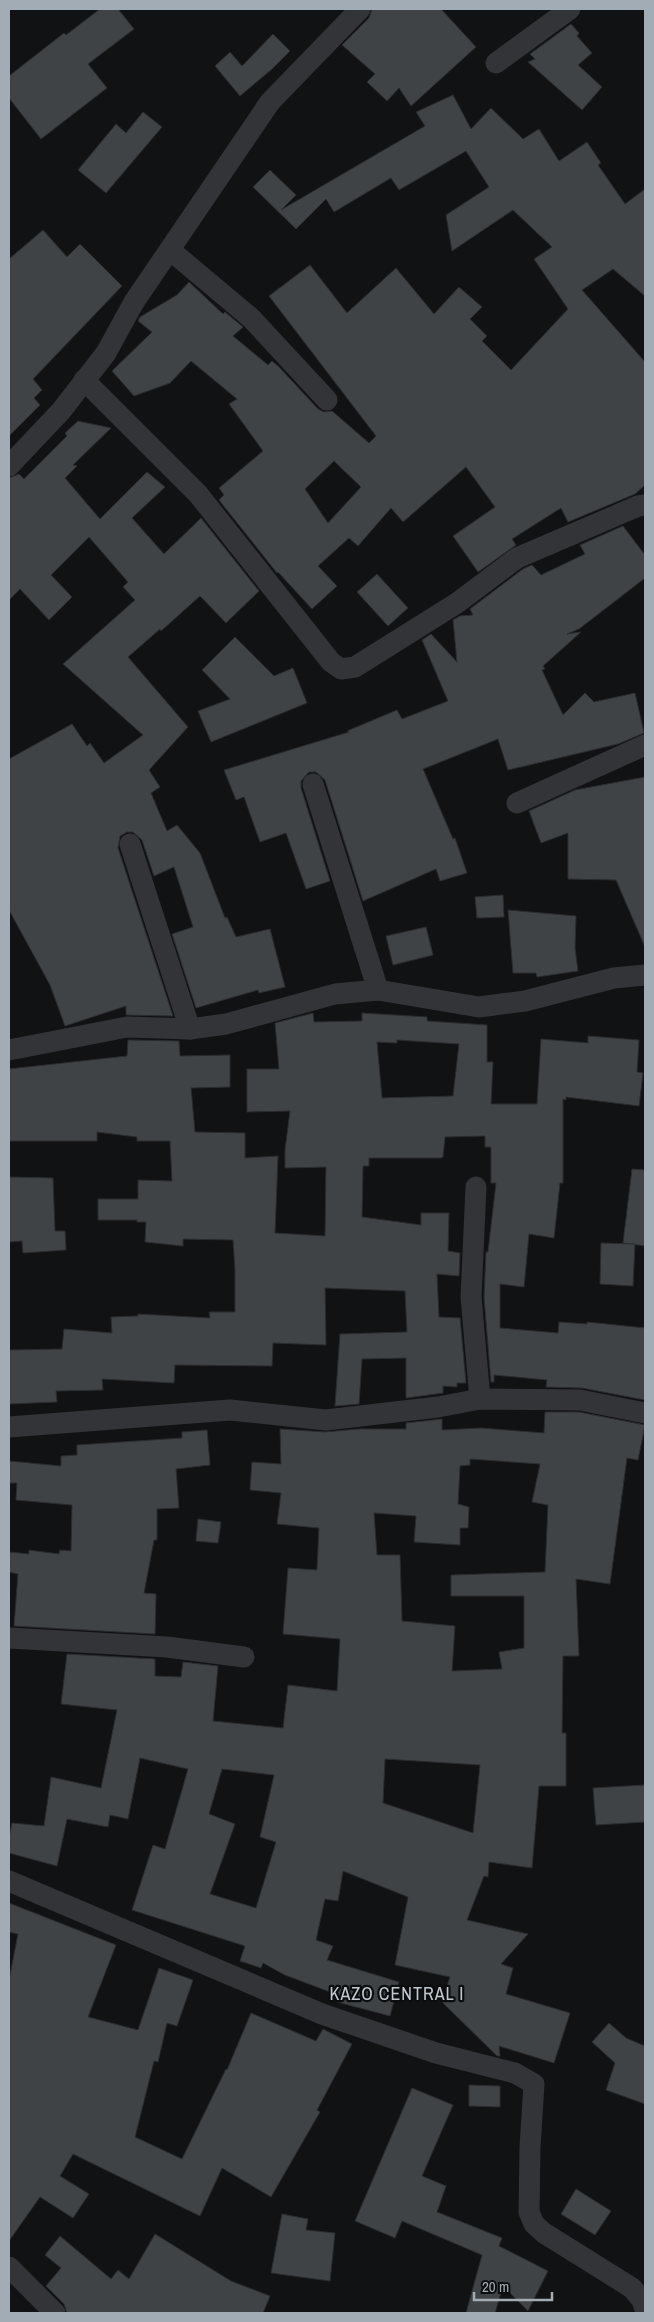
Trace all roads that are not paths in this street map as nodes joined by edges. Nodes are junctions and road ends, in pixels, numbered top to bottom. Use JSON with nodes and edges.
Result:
{"nodes":[{"id":1,"x":360,"y":9,"type":"edge"},
{"id":2,"x":570,"y":9,"type":"edge"},
{"id":3,"x":496,"y":63,"type":"dead end"},
{"id":4,"x":170,"y":250,"type":"junction"},
{"id":5,"x":84,"y":380,"type":"junction"},
{"id":6,"x":327,"y":400,"type":"dead end"},
{"id":7,"x":9,"y":466,"type":"edge"},
{"id":8,"x":645,"y":505,"type":"edge"},
{"id":9,"x":645,"y":745,"type":"edge"},
{"id":10,"x":313,"y":784,"type":"dead end"},
{"id":11,"x":516,"y":803,"type":"dead end"},
{"id":12,"x":130,"y":844,"type":"dead end"},
{"id":13,"x":645,"y":975,"type":"edge"},
{"id":14,"x":378,"y":990,"type":"junction"},
{"id":15,"x":190,"y":1029,"type":"junction"},
{"id":16,"x":9,"y":1050,"type":"edge"},
{"id":17,"x":476,"y":1187,"type":"dead end"},
{"id":18,"x":480,"y":1399,"type":"junction"},
{"id":19,"x":645,"y":1413,"type":"edge"},
{"id":20,"x":9,"y":1427,"type":"edge"},
{"id":21,"x":9,"y":1638,"type":"edge"},
{"id":22,"x":244,"y":1657,"type":"dead end"},
{"id":23,"x":9,"y":1881,"type":"edge"},
{"id":24,"x":9,"y":2268,"type":"edge"},
{"id":25,"x":645,"y":2309,"type":"edge"},
{"id":26,"x":55,"y":2313,"type":"edge"}],
"edges":[{"from":1,"to":4,"type":"street"},
{"from":2,"to":3,"type":"street"},
{"from":4,"to":5,"type":"street"},
{"from":4,"to":6,"type":"street"},
{"from":5,"to":7,"type":"street"},
{"from":5,"to":8,"type":"street"},
{"from":9,"to":11,"type":"street"},
{"from":10,"to":14,"type":"street"},
{"from":12,"to":15,"type":"street"},
{"from":13,"to":14,"type":"street"},
{"from":14,"to":15,"type":"street"},
{"from":15,"to":16,"type":"street"},
{"from":17,"to":18,"type":"street"},
{"from":18,"to":19,"type":"street"},
{"from":18,"to":20,"type":"street"},
{"from":21,"to":22,"type":"street"},
{"from":23,"to":25,"type":"street"},
{"from":24,"to":26,"type":"street"}]}
